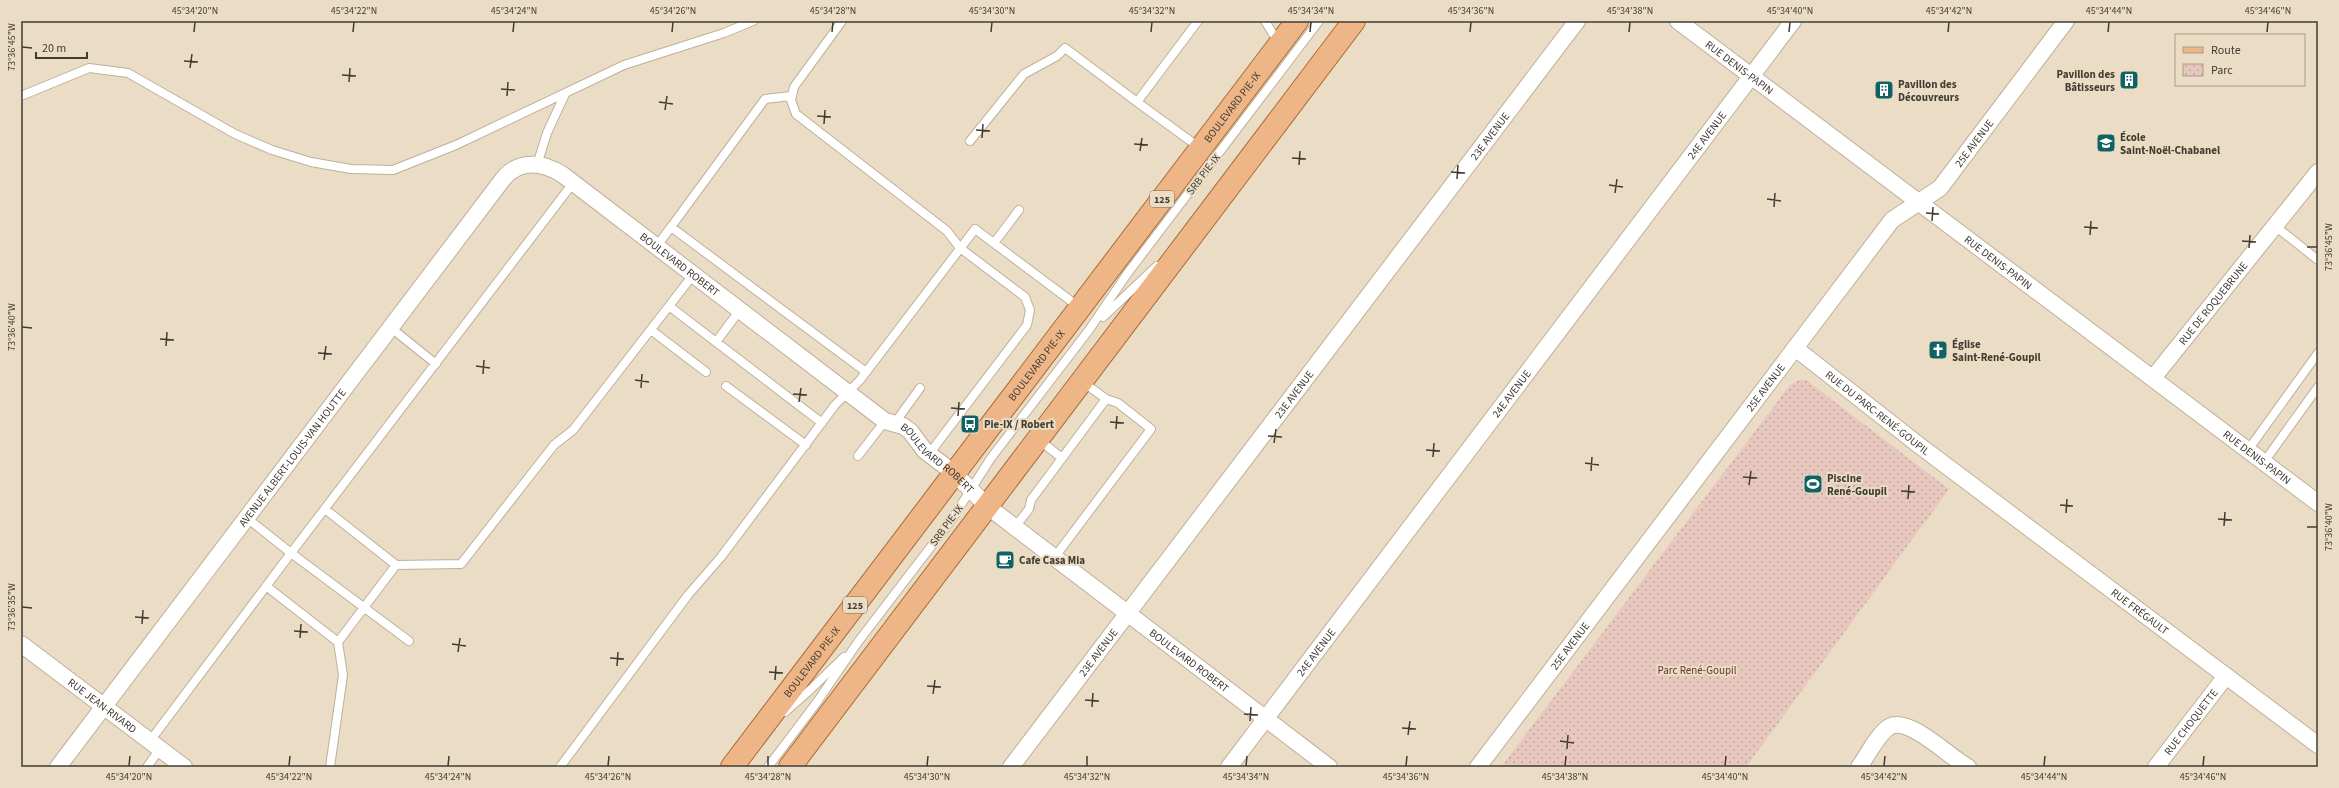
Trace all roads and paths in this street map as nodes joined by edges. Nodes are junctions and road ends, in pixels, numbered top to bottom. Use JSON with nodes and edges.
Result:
{"nodes":[{"id":1,"x":753,"y":21,"type":"edge"},
{"id":2,"x":842,"y":21,"type":"edge"},
{"id":3,"x":1198,"y":21,"type":"edge"},
{"id":4,"x":1265,"y":21,"type":"edge"},
{"id":5,"x":1297,"y":21,"type":"edge"},
{"id":6,"x":1319,"y":21,"type":"edge"},
{"id":7,"x":1354,"y":21,"type":"edge"},
{"id":8,"x":1577,"y":21,"type":"edge"},
{"id":9,"x":1678,"y":21,"type":"edge"},
{"id":10,"x":1793,"y":21,"type":"edge"},
{"id":11,"x":2066,"y":21,"type":"edge"},
{"id":12,"x":1281,"y":42,"type":"junction"},
{"id":13,"x":1752,"y":76,"type":"junction"},
{"id":14,"x":566,"y":94,"type":"junction"},
{"id":15,"x":21,"y":96,"type":"edge"},
{"id":16,"x":791,"y":96,"type":"junction"},
{"id":17,"x":1137,"y":102,"type":"junction"},
{"id":18,"x":970,"y":141,"type":"dead end"},
{"id":19,"x":1200,"y":148,"type":"junction"},
{"id":20,"x":537,"y":165,"type":"junction"},
{"id":21,"x":2318,"y":172,"type":"edge"},
{"id":22,"x":573,"y":183,"type":"junction"},
{"id":23,"x":1918,"y":203,"type":"junction"},
{"id":24,"x":1019,"y":210,"type":"dead end"},
{"id":25,"x":2275,"y":226,"type":"junction"},
{"id":26,"x":671,"y":227,"type":"junction"},
{"id":27,"x":1189,"y":240,"type":"junction"},
{"id":28,"x":994,"y":243,"type":"junction"},
{"id":29,"x":656,"y":247,"type":"junction"},
{"id":30,"x":960,"y":248,"type":"junction"},
{"id":31,"x":2318,"y":260,"type":"edge"},
{"id":32,"x":693,"y":274,"type":"junction"},
{"id":33,"x":669,"y":306,"type":"junction"},
{"id":34,"x":1080,"y":307,"type":"junction"},
{"id":35,"x":740,"y":310,"type":"junction"},
{"id":36,"x":390,"y":327,"type":"junction"},
{"id":37,"x":651,"y":330,"type":"junction"},
{"id":38,"x":1089,"y":330,"type":"junction"},
{"id":39,"x":716,"y":342,"type":"junction"},
{"id":40,"x":1795,"y":348,"type":"junction"},
{"id":41,"x":2318,"y":353,"type":"edge"},
{"id":42,"x":436,"y":364,"type":"junction"},
{"id":43,"x":706,"y":372,"type":"dead end"},
{"id":44,"x":866,"y":372,"type":"junction"},
{"id":45,"x":2153,"y":378,"type":"junction"},
{"id":46,"x":1082,"y":380,"type":"junction"},
{"id":47,"x":726,"y":386,"type":"dead end"},
{"id":48,"x":2318,"y":387,"type":"edge"},
{"id":49,"x":920,"y":388,"type":"dead end"},
{"id":50,"x":848,"y":392,"type":"junction"},
{"id":51,"x":1106,"y":399,"type":"junction"},
{"id":52,"x":889,"y":422,"type":"junction"},
{"id":53,"x":822,"y":423,"type":"junction"},
{"id":54,"x":1038,"y":439,"type":"junction"},
{"id":55,"x":806,"y":445,"type":"junction"},
{"id":56,"x":2248,"y":450,"type":"junction"},
{"id":57,"x":929,"y":454,"type":"junction"},
{"id":58,"x":858,"y":456,"type":"dead end"},
{"id":59,"x":1062,"y":458,"type":"junction"},
{"id":60,"x":2264,"y":462,"type":"junction"},
{"id":61,"x":954,"y":473,"type":"junction"},
{"id":62,"x":1962,"y":477,"type":"joint"},
{"id":63,"x":971,"y":490,"type":"junction"},
{"id":64,"x":2318,"y":503,"type":"edge"},
{"id":65,"x":987,"y":506,"type":"junction"},
{"id":66,"x":325,"y":509,"type":"junction"},
{"id":67,"x":247,"y":518,"type":"junction"},
{"id":68,"x":1015,"y":527,"type":"junction"},
{"id":69,"x":291,"y":553,"type":"junction"},
{"id":70,"x":1054,"y":558,"type":"junction"},
{"id":71,"x":396,"y":565,"type":"junction"},
{"id":72,"x":266,"y":586,"type":"junction"},
{"id":73,"x":364,"y":608,"type":"junction"},
{"id":74,"x":1126,"y":614,"type":"junction"},
{"id":75,"x":408,"y":641,"type":"dead end"},
{"id":76,"x":338,"y":642,"type":"junction"},
{"id":77,"x":858,"y":642,"type":"junction"},
{"id":78,"x":21,"y":644,"type":"edge"},
{"id":79,"x":2226,"y":676,"type":"junction"},
{"id":80,"x":104,"y":707,"type":"junction"},
{"id":81,"x":1266,"y":718,"type":"junction"},
{"id":82,"x":755,"y":737,"type":"junction"},
{"id":83,"x":155,"y":745,"type":"junction"},
{"id":84,"x":2318,"y":745,"type":"edge"},
{"id":85,"x":58,"y":767,"type":"edge"},
{"id":86,"x":147,"y":767,"type":"edge"},
{"id":87,"x":184,"y":767,"type":"edge"},
{"id":88,"x":330,"y":767,"type":"edge"},
{"id":89,"x":560,"y":767,"type":"edge"},
{"id":90,"x":732,"y":767,"type":"edge"},
{"id":91,"x":768,"y":767,"type":"edge"},
{"id":92,"x":790,"y":767,"type":"edge"},
{"id":93,"x":1011,"y":767,"type":"edge"},
{"id":94,"x":1229,"y":767,"type":"edge"},
{"id":95,"x":1329,"y":767,"type":"edge"},
{"id":96,"x":1478,"y":767,"type":"edge"},
{"id":97,"x":1859,"y":767,"type":"edge"},
{"id":98,"x":1968,"y":767,"type":"edge"},
{"id":99,"x":2156,"y":767,"type":"edge"}],
"edges":[{"from":1,"to":14,"type":"lane"},
{"from":2,"to":16,"type":"lane"},
{"from":3,"to":17,"type":"lane"},
{"from":4,"to":12,"type":"lane"},
{"from":5,"to":12,"type":"main road","name":"BOULEVARD PIE-IX","number":"125"},
{"from":6,"to":38,"type":"lane","name":"SRB PIE-IX"},
{"from":7,"to":27,"type":"main road"},
{"from":8,"to":74,"type":"street","name":"23E AVENUE"},
{"from":9,"to":13,"type":"street","name":"RUE DENIS-PAPIN"},
{"from":10,"to":13,"type":"street","name":"24E AVENUE"},
{"from":11,"to":23,"type":"street","name":"25E AVENUE"},
{"from":12,"to":19,"type":"main road","name":"BOULEVARD PIE-IX","number":"125"},
{"from":13,"to":23,"type":"street","name":"RUE DENIS-PAPIN"},
{"from":13,"to":81,"type":"street","name":"24E AVENUE"},
{"from":14,"to":15,"type":"lane"},
{"from":14,"to":20,"type":"lane"},
{"from":16,"to":26,"type":"lane"},
{"from":16,"to":30,"type":"lane"},
{"from":17,"to":18,"type":"lane"},
{"from":17,"to":19,"type":"lane"},
{"from":19,"to":34,"type":"main road","name":"BOULEVARD PIE-IX","number":"125"},
{"from":20,"to":22,"type":"street","name":"BOULEVARD ROBERT"},
{"from":20,"to":36,"type":"street","name":"AVENUE ALBERT-LOUIS-VAN HOUTTE"},
{"from":21,"to":25,"type":"street","name":"RUE DE ROQUEBRUNE"},
{"from":22,"to":29,"type":"street","name":"BOULEVARD ROBERT"},
{"from":22,"to":42,"type":"lane"},
{"from":23,"to":40,"type":"street","name":"25E AVENUE"},
{"from":23,"to":45,"type":"street","name":"RUE DENIS-PAPIN"},
{"from":24,"to":28,"type":"lane"},
{"from":25,"to":31,"type":"lane"},
{"from":25,"to":45,"type":"street","name":"RUE DE ROQUEBRUNE"},
{"from":26,"to":29,"type":"lane"},
{"from":26,"to":44,"type":"lane"},
{"from":27,"to":38,"type":"lane","name":"SRB PIE-IX"},
{"from":27,"to":46,"type":"main road"},
{"from":28,"to":30,"type":"lane"},
{"from":28,"to":34,"type":"lane"},
{"from":29,"to":32,"type":"street","name":"BOULEVARD ROBERT"},
{"from":30,"to":44,"type":"lane"},
{"from":30,"to":57,"type":"lane"},
{"from":32,"to":33,"type":"lane"},
{"from":32,"to":35,"type":"street","name":"BOULEVARD ROBERT"},
{"from":33,"to":37,"type":"lane"},
{"from":33,"to":39,"type":"lane"},
{"from":34,"to":61,"type":"main road","name":"BOULEVARD PIE-IX","number":"125"},
{"from":35,"to":39,"type":"lane"},
{"from":35,"to":50,"type":"street","name":"BOULEVARD ROBERT"},
{"from":36,"to":42,"type":"lane"},
{"from":36,"to":67,"type":"street","name":"AVENUE ALBERT-LOUIS-VAN HOUTTE"},
{"from":37,"to":43,"type":"lane"},
{"from":37,"to":71,"type":"lane"},
{"from":38,"to":63,"type":"lane","name":"SRB PIE-IX"},
{"from":39,"to":53,"type":"lane"},
{"from":40,"to":62,"type":"street","name":"RUE DU PARC-RENÉ-GOUPIL"},
{"from":40,"to":96,"type":"street","name":"25E AVENUE"},
{"from":41,"to":56,"type":"lane"},
{"from":42,"to":66,"type":"lane"},
{"from":44,"to":50,"type":"lane"},
{"from":45,"to":56,"type":"street","name":"RUE DENIS-PAPIN"},
{"from":46,"to":51,"type":"lane"},
{"from":46,"to":54,"type":"main road"},
{"from":47,"to":55,"type":"lane"},
{"from":48,"to":60,"type":"lane"},
{"from":49,"to":52,"type":"lane"},
{"from":50,"to":52,"type":"street","name":"BOULEVARD ROBERT"},
{"from":50,"to":53,"type":"lane"},
{"from":51,"to":59,"type":"lane"},
{"from":51,"to":70,"type":"lane"},
{"from":52,"to":57,"type":"street","name":"BOULEVARD ROBERT"},
{"from":52,"to":58,"type":"lane"},
{"from":53,"to":55,"type":"lane"},
{"from":54,"to":59,"type":"lane"},
{"from":54,"to":65,"type":"main road"},
{"from":55,"to":89,"type":"lane"},
{"from":56,"to":60,"type":"street","name":"RUE DENIS-PAPIN"},
{"from":57,"to":61,"type":"street","name":"BOULEVARD ROBERT"},
{"from":59,"to":68,"type":"lane"},
{"from":60,"to":64,"type":"street","name":"RUE DENIS-PAPIN"},
{"from":61,"to":63,"type":"street","name":"BOULEVARD ROBERT"},
{"from":61,"to":82,"type":"main road","name":"BOULEVARD PIE-IX","number":"125"},
{"from":62,"to":79,"type":"street","name":"RUE FRÉGAULT"},
{"from":63,"to":65,"type":"street","name":"BOULEVARD ROBERT"},
{"from":63,"to":77,"type":"lane","name":"SRB PIE-IX"},
{"from":65,"to":68,"type":"street","name":"BOULEVARD ROBERT"},
{"from":65,"to":92,"type":"main road"},
{"from":66,"to":69,"type":"lane"},
{"from":66,"to":71,"type":"lane"},
{"from":67,"to":69,"type":"lane"},
{"from":67,"to":80,"type":"street","name":"AVENUE ALBERT-LOUIS-VAN HOUTTE"},
{"from":68,"to":70,"type":"street","name":"BOULEVARD ROBERT"},
{"from":69,"to":72,"type":"lane"},
{"from":69,"to":73,"type":"lane"},
{"from":70,"to":74,"type":"street","name":"BOULEVARD ROBERT"},
{"from":71,"to":73,"type":"lane"},
{"from":72,"to":76,"type":"lane"},
{"from":72,"to":83,"type":"lane"},
{"from":73,"to":75,"type":"lane"},
{"from":73,"to":76,"type":"lane"},
{"from":74,"to":81,"type":"street","name":"BOULEVARD ROBERT"},
{"from":74,"to":93,"type":"street","name":"23E AVENUE"},
{"from":76,"to":88,"type":"lane"},
{"from":77,"to":82,"type":"lane","name":"SRB PIE-IX"},
{"from":77,"to":91,"type":"lane","name":"SRB PIE-IX"},
{"from":78,"to":80,"type":"street","name":"RUE JEAN-RIVARD"},
{"from":79,"to":84,"type":"street","name":"RUE FRÉGAULT"},
{"from":79,"to":99,"type":"street","name":"RUE CHOQUETTE"},
{"from":80,"to":83,"type":"street","name":"RUE JEAN-RIVARD"},
{"from":80,"to":85,"type":"street","name":"AVENUE ALBERT-LOUIS-VAN HOUTTE"},
{"from":81,"to":94,"type":"street","name":"24E AVENUE"},
{"from":81,"to":95,"type":"street","name":"BOULEVARD ROBERT"},
{"from":82,"to":90,"type":"main road","name":"BOULEVARD PIE-IX","number":"125"},
{"from":83,"to":86,"type":"lane"},
{"from":83,"to":87,"type":"street","name":"RUE JEAN-RIVARD"},
{"from":97,"to":98,"type":"street"}]}
